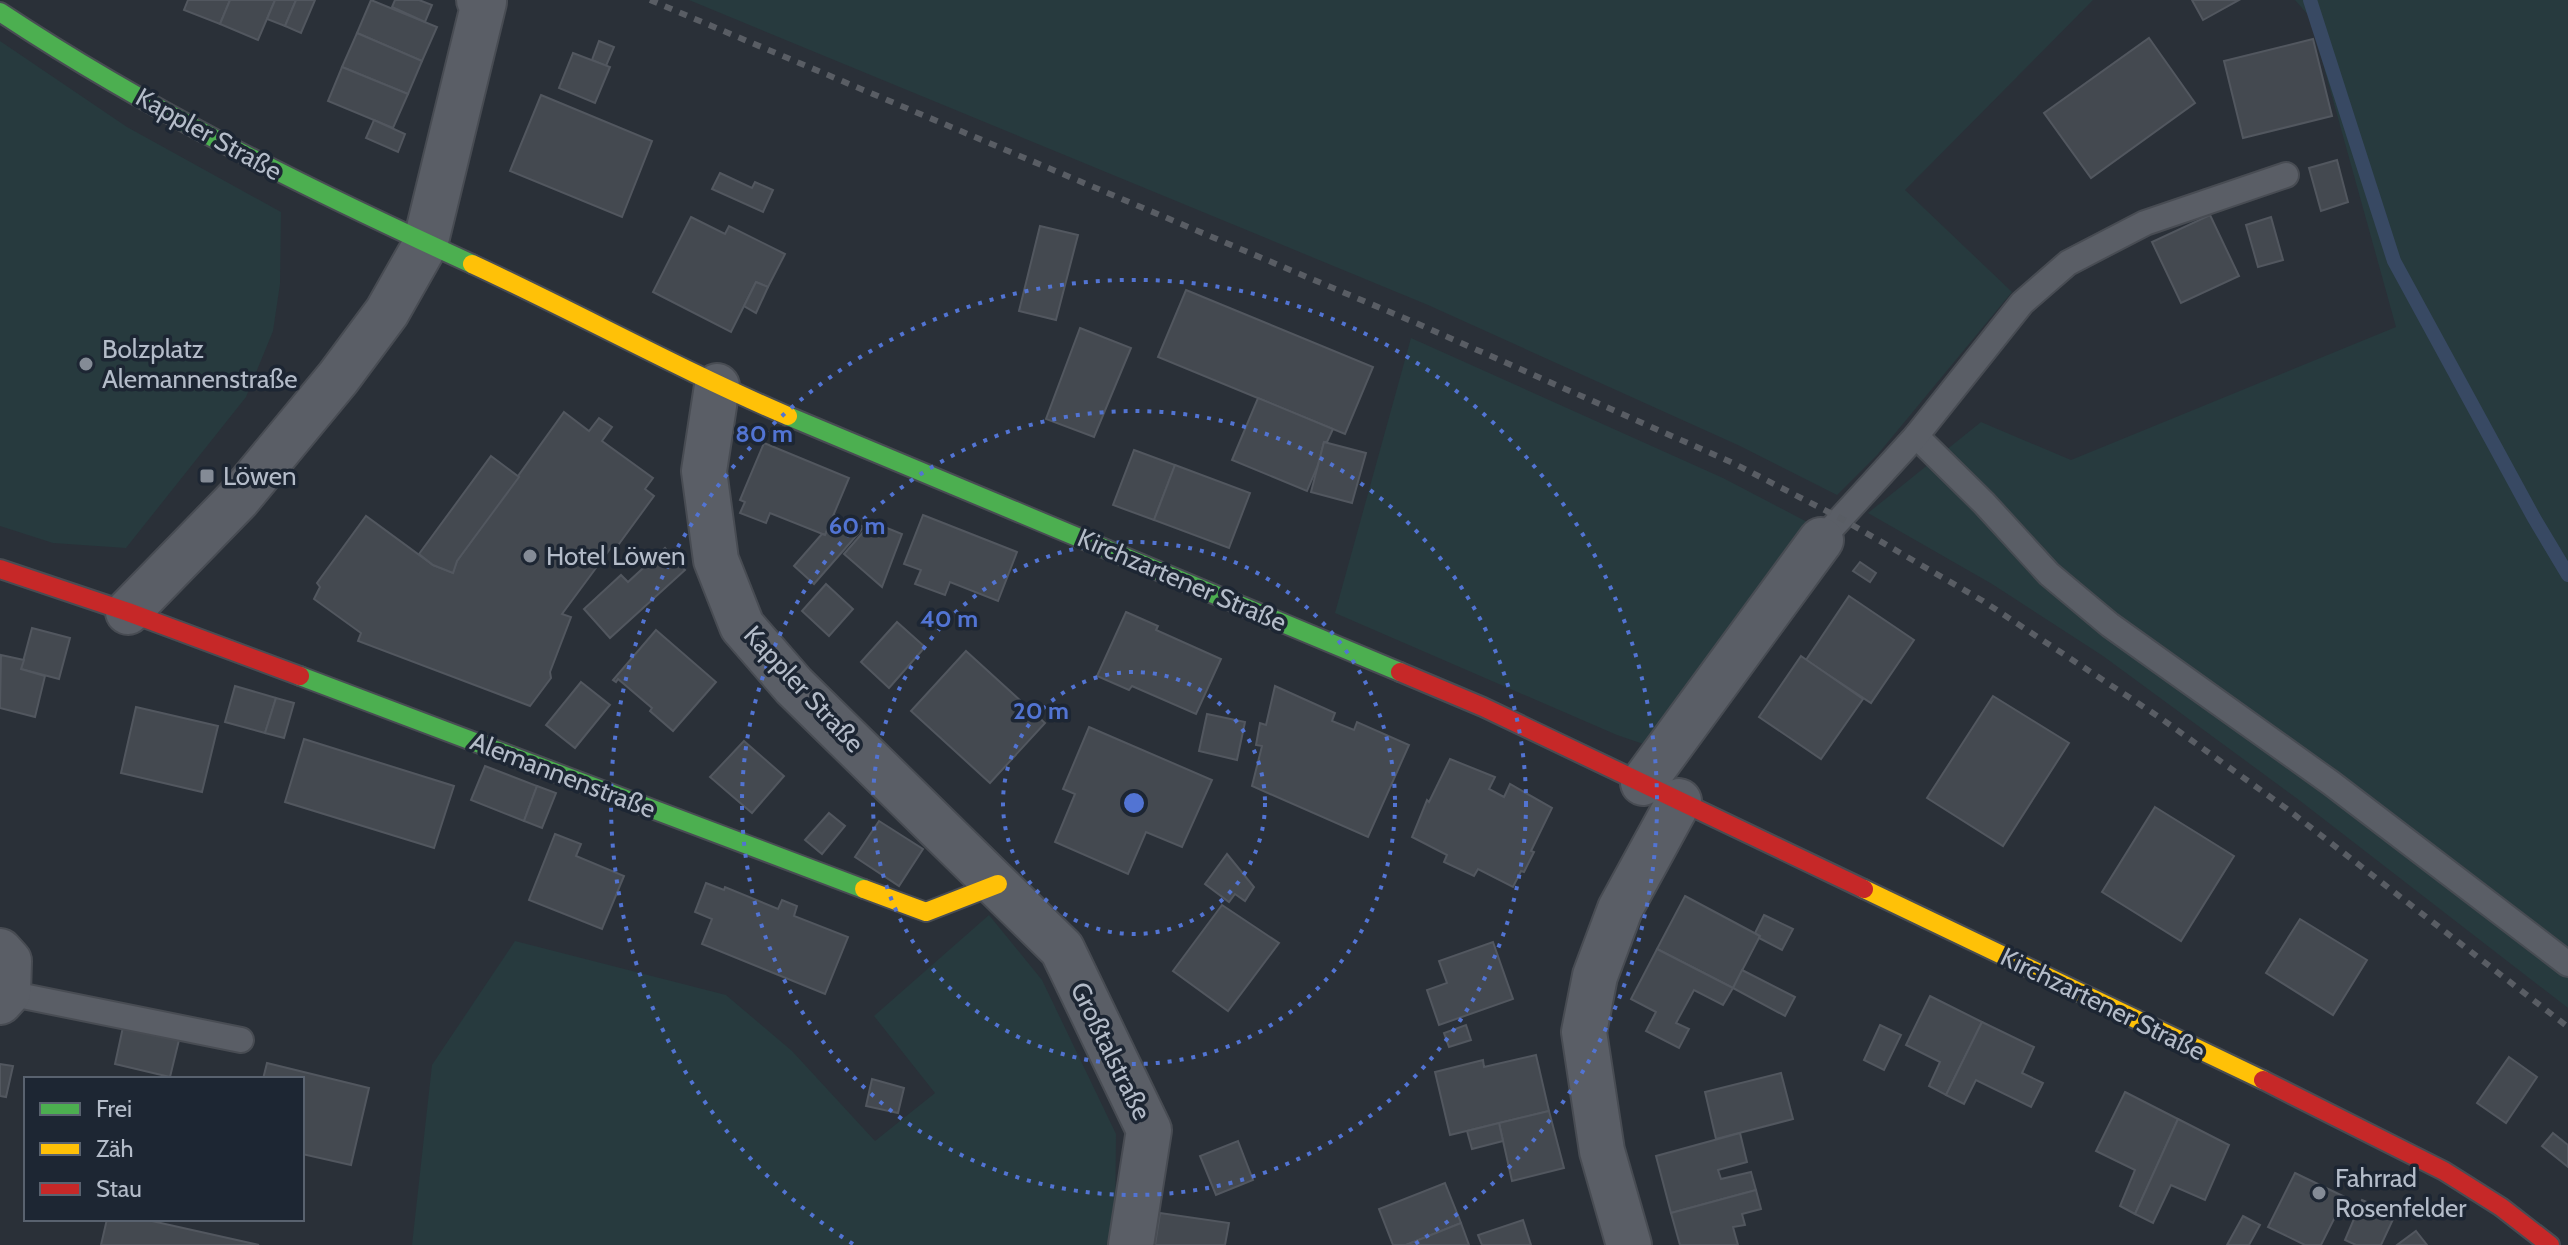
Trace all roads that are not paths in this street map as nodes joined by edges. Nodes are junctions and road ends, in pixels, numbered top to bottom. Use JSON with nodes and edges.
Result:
{"nodes":[{"id":1,"x":479,"y":0,"type":"edge"},
{"id":2,"x":0,"y":12,"type":"edge"},
{"id":3,"x":2286,"y":175,"type":"dead end"},
{"id":4,"x":425,"y":245,"type":"junction"},
{"id":5,"x":717,"y":386,"type":"junction"},
{"id":6,"x":1916,"y":436,"type":"junction"},
{"id":7,"x":1821,"y":540,"type":"joint"},
{"id":8,"x":0,"y":569,"type":"edge"},
{"id":9,"x":128,"y":612,"type":"junction"},
{"id":10,"x":1661,"y":792,"type":"junction"},
{"id":11,"x":998,"y":884,"type":"junction"},
{"id":12,"x":2568,"y":964,"type":"edge"},
{"id":13,"x":3,"y":982,"type":"edge"},
{"id":14,"x":241,"y":1040,"type":"dead end"},
{"id":15,"x":1131,"y":1245,"type":"edge"},
{"id":16,"x":1629,"y":1245,"type":"edge"},
{"id":17,"x":2550,"y":1245,"type":"edge"}],
"edges":[{"from":1,"to":4,"type":"street"},
{"from":2,"to":4,"type":"street","name":"Kappler Straße"},
{"from":3,"to":6,"type":"lane"},
{"from":4,"to":5,"type":"street","name":"Kappler Straße"},
{"from":4,"to":9,"type":"street"},
{"from":5,"to":10,"type":"street","name":"Kirchzartener Straße"},
{"from":5,"to":11,"type":"street","name":"Kappler Straße"},
{"from":6,"to":7,"type":"lane"},
{"from":6,"to":12,"type":"lane"},
{"from":7,"to":10,"type":"street"},
{"from":8,"to":9,"type":"street","name":"Alemannenstraße"},
{"from":9,"to":11,"type":"street","name":"Alemannenstraße"},
{"from":10,"to":16,"type":"street"},
{"from":10,"to":17,"type":"street","name":"Kirchzartener Straße"},
{"from":11,"to":15,"type":"street","name":"Großtalstraße"},
{"from":13,"to":14,"type":"lane"}]}
